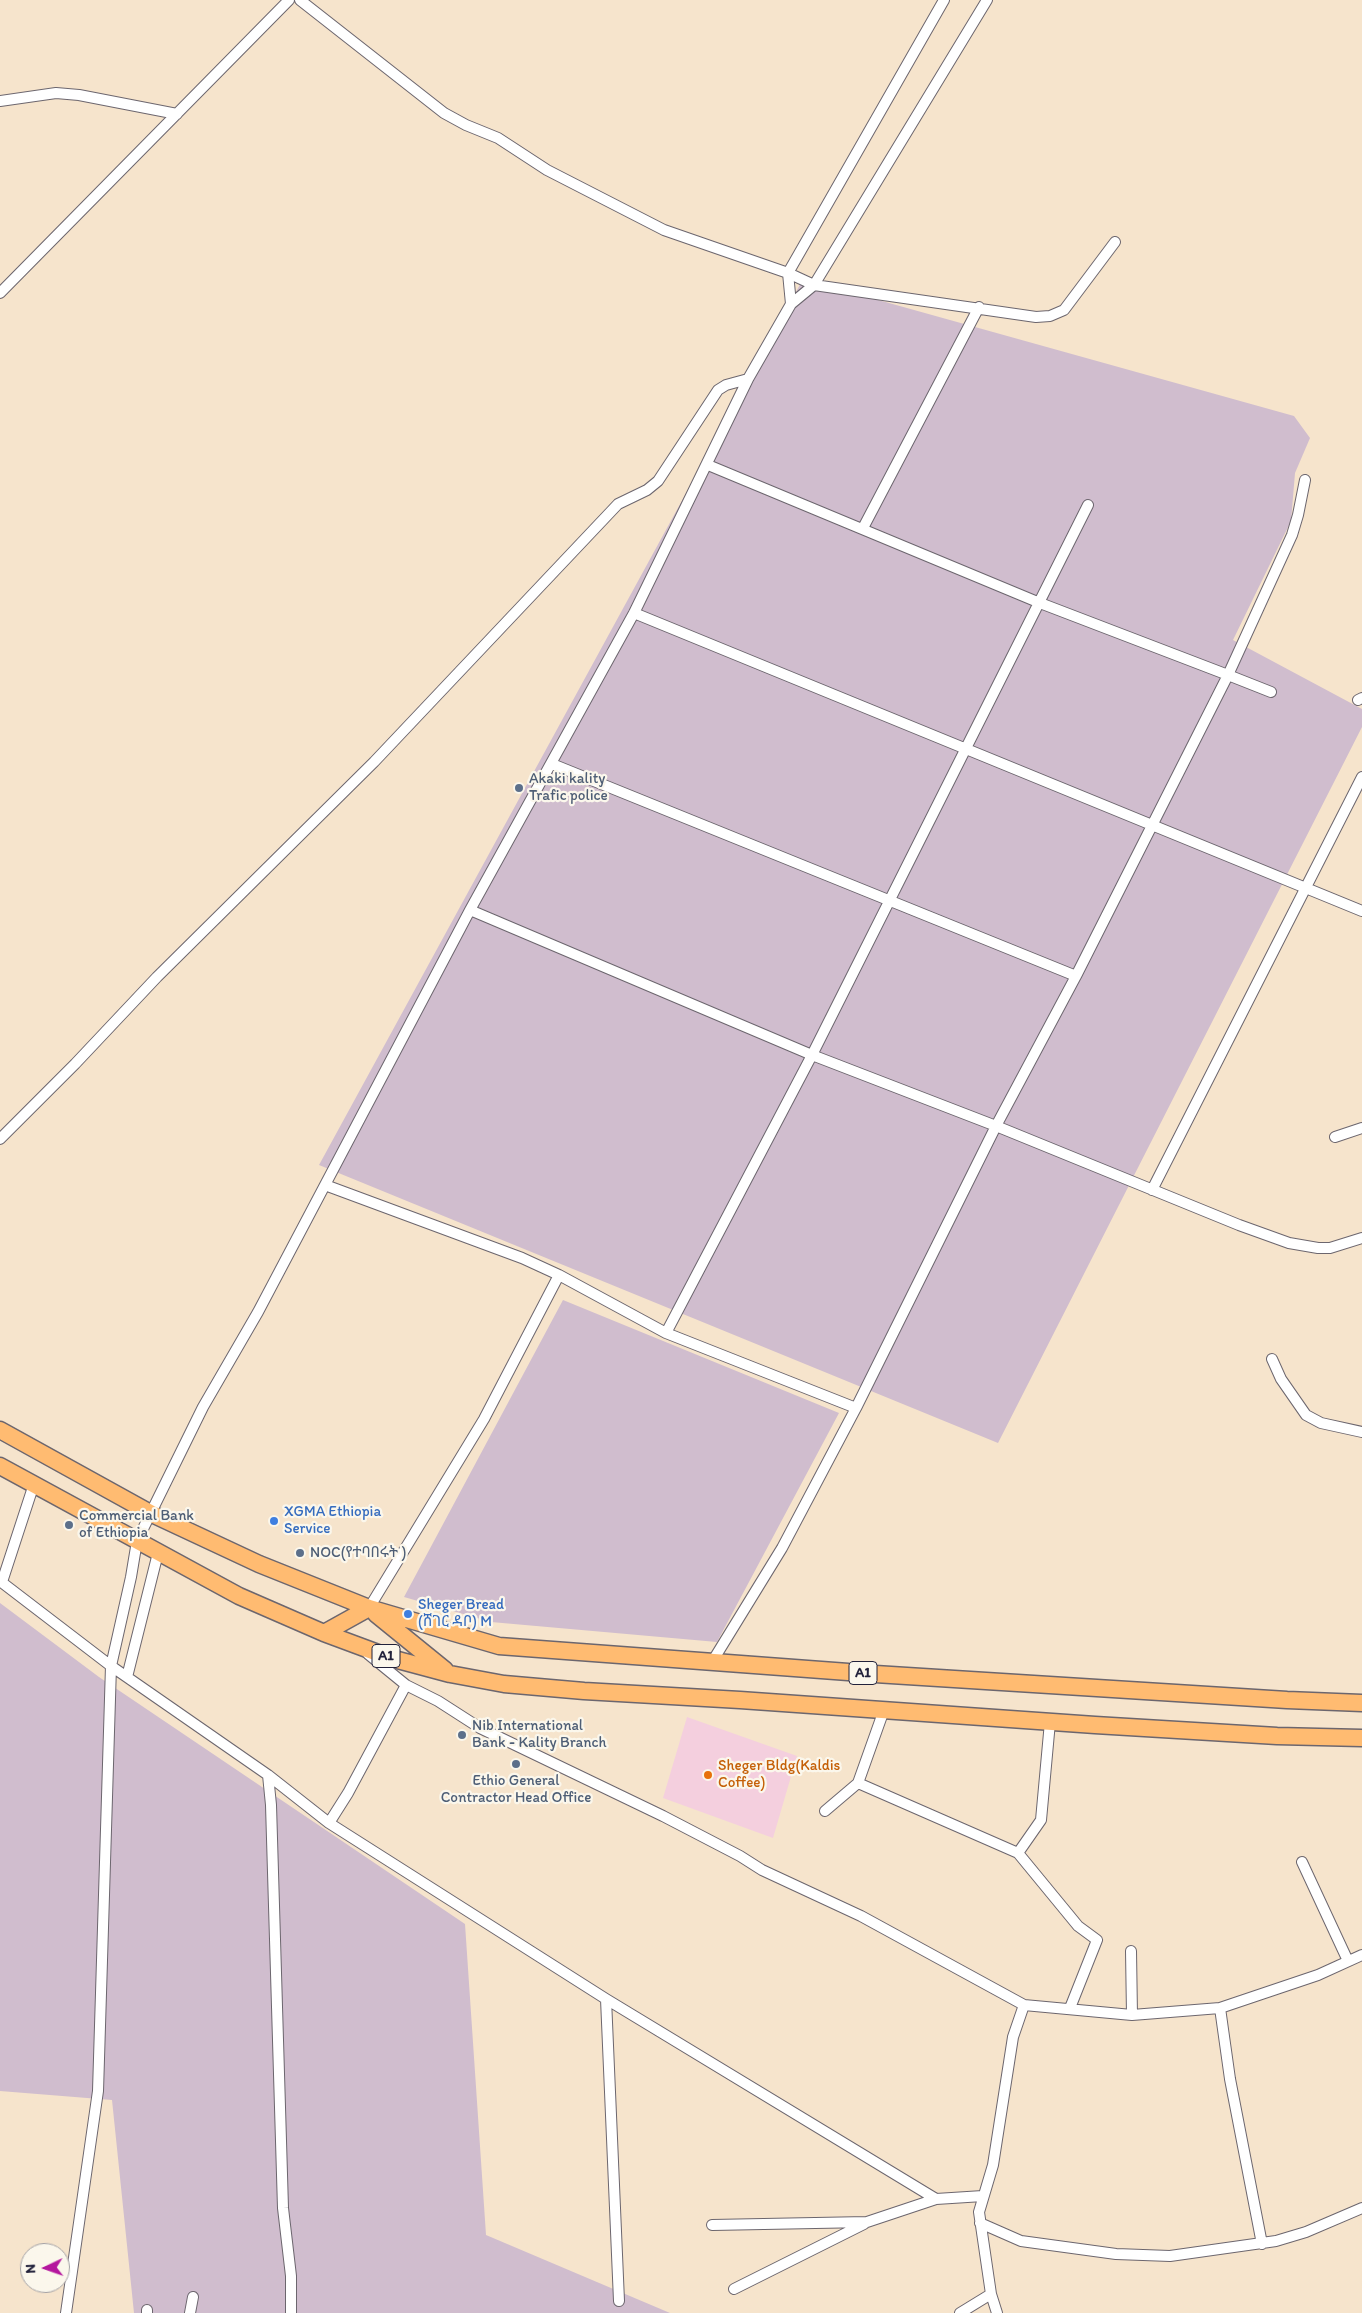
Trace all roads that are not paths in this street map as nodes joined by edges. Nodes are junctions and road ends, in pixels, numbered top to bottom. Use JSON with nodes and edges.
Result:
{"nodes":[{"id":1,"x":289,"y":0,"type":"edge"},
{"id":2,"x":300,"y":0,"type":"edge"},
{"id":3,"x":944,"y":0,"type":"edge"},
{"id":4,"x":987,"y":0,"type":"edge"},
{"id":5,"x":0,"y":101,"type":"edge"},
{"id":6,"x":177,"y":114,"type":"junction"},
{"id":7,"x":1115,"y":242,"type":"dead end"},
{"id":8,"x":788,"y":273,"type":"junction"},
{"id":9,"x":814,"y":285,"type":"junction"},
{"id":10,"x":0,"y":293,"type":"edge"},
{"id":11,"x":790,"y":304,"type":"junction"},
{"id":12,"x":979,"y":308,"type":"junction"},
{"id":13,"x":748,"y":379,"type":"junction"},
{"id":14,"x":708,"y":464,"type":"junction"},
{"id":15,"x":1304,"y":480,"type":"dead end"},
{"id":16,"x":1088,"y":505,"type":"dead end"},
{"id":17,"x":863,"y":528,"type":"junction"},
{"id":18,"x":1040,"y":603,"type":"junction"},
{"id":19,"x":634,"y":613,"type":"junction"},
{"id":20,"x":1228,"y":675,"type":"junction"},
{"id":21,"x":1271,"y":692,"type":"dead end"},
{"id":22,"x":966,"y":751,"type":"junction"},
{"id":23,"x":552,"y":764,"type":"junction"},
{"id":24,"x":1362,"y":777,"type":"edge"},
{"id":25,"x":1152,"y":824,"type":"junction"},
{"id":26,"x":1306,"y":888,"type":"junction"},
{"id":27,"x":889,"y":900,"type":"junction"},
{"id":28,"x":470,"y":910,"type":"junction"},
{"id":29,"x":1362,"y":911,"type":"edge"},
{"id":30,"x":1076,"y":976,"type":"junction"},
{"id":31,"x":812,"y":1055,"type":"junction"},
{"id":32,"x":996,"y":1126,"type":"junction"},
{"id":33,"x":1362,"y":1128,"type":"edge"},
{"id":34,"x":1335,"y":1137,"type":"dead end"},
{"id":35,"x":0,"y":1139,"type":"edge"},
{"id":36,"x":326,"y":1185,"type":"junction"},
{"id":37,"x":1152,"y":1190,"type":"junction"},
{"id":38,"x":1362,"y":1238,"type":"edge"},
{"id":39,"x":559,"y":1275,"type":"junction"},
{"id":40,"x":666,"y":1333,"type":"junction"},
{"id":41,"x":1272,"y":1359,"type":"dead end"},
{"id":42,"x":856,"y":1408,"type":"junction"},
{"id":43,"x":0,"y":1430,"type":"edge"},
{"id":44,"x":1362,"y":1432,"type":"edge"},
{"id":45,"x":0,"y":1466,"type":"edge"},
{"id":46,"x":34,"y":1484,"type":"junction"},
{"id":47,"x":152,"y":1514,"type":"junction"},
{"id":48,"x":137,"y":1541,"type":"junction"},
{"id":49,"x":158,"y":1553,"type":"junction"},
{"id":50,"x":1,"y":1581,"type":"edge"},
{"id":51,"x":368,"y":1608,"type":"junction"},
{"id":52,"x":324,"y":1633,"type":"junction"},
{"id":53,"x":358,"y":1645,"type":"junction"},
{"id":54,"x":712,"y":1662,"type":"junction"},
{"id":55,"x":111,"y":1666,"type":"junction"},
{"id":56,"x":450,"y":1674,"type":"junction"},
{"id":57,"x":127,"y":1677,"type":"junction"},
{"id":58,"x":406,"y":1685,"type":"junction"},
{"id":59,"x":1362,"y":1703,"type":"edge"},
{"id":60,"x":884,"y":1710,"type":"junction"},
{"id":61,"x":1050,"y":1722,"type":"junction"},
{"id":62,"x":1362,"y":1738,"type":"edge"},
{"id":63,"x":268,"y":1775,"type":"junction"},
{"id":64,"x":858,"y":1784,"type":"junction"},
{"id":65,"x":825,"y":1811,"type":"dead end"},
{"id":66,"x":330,"y":1822,"type":"junction"},
{"id":67,"x":1018,"y":1853,"type":"junction"},
{"id":68,"x":1302,"y":1862,"type":"dead end"},
{"id":69,"x":1131,"y":1951,"type":"dead end"},
{"id":70,"x":1362,"y":1955,"type":"edge"},
{"id":71,"x":1348,"y":1961,"type":"junction"},
{"id":72,"x":606,"y":1999,"type":"junction"},
{"id":73,"x":1024,"y":2005,"type":"junction"},
{"id":74,"x":1070,"y":2008,"type":"junction"},
{"id":75,"x":1220,"y":2008,"type":"junction"},
{"id":76,"x":1132,"y":2015,"type":"junction"},
{"id":77,"x":984,"y":2196,"type":"junction"},
{"id":78,"x":936,"y":2199,"type":"junction"},
{"id":79,"x":1362,"y":2208,"type":"edge"},
{"id":80,"x":867,"y":2222,"type":"junction"},
{"id":81,"x":980,"y":2223,"type":"junction"},
{"id":82,"x":712,"y":2225,"type":"dead end"},
{"id":83,"x":1262,"y":2244,"type":"junction"},
{"id":84,"x":734,"y":2289,"type":"dead end"},
{"id":85,"x":991,"y":2294,"type":"junction"},
{"id":86,"x":193,"y":2296,"type":"dead end"},
{"id":87,"x":619,"y":2301,"type":"dead end"},
{"id":88,"x":66,"y":2313,"type":"edge"},
{"id":89,"x":190,"y":2313,"type":"edge"},
{"id":90,"x":291,"y":2313,"type":"edge"},
{"id":91,"x":960,"y":2313,"type":"edge"},
{"id":92,"x":997,"y":2313,"type":"edge"}],
"edges":[{"from":1,"to":6,"type":"street"},
{"from":2,"to":8,"type":"street"},
{"from":3,"to":8,"type":"street"},
{"from":4,"to":9,"type":"street"},
{"from":5,"to":6,"type":"street"},
{"from":6,"to":10,"type":"street"},
{"from":7,"to":12,"type":"street"},
{"from":8,"to":9,"type":"street"},
{"from":8,"to":11,"type":"street"},
{"from":9,"to":11,"type":"street"},
{"from":9,"to":12,"type":"street"},
{"from":11,"to":13,"type":"street"},
{"from":12,"to":17,"type":"street"},
{"from":13,"to":14,"type":"street"},
{"from":13,"to":35,"type":"street"},
{"from":14,"to":17,"type":"street"},
{"from":14,"to":19,"type":"street"},
{"from":15,"to":20,"type":"street"},
{"from":16,"to":18,"type":"street"},
{"from":17,"to":18,"type":"street"},
{"from":18,"to":20,"type":"street"},
{"from":18,"to":22,"type":"street"},
{"from":19,"to":22,"type":"street"},
{"from":19,"to":23,"type":"street"},
{"from":20,"to":21,"type":"street"},
{"from":20,"to":25,"type":"street"},
{"from":22,"to":25,"type":"street"},
{"from":22,"to":27,"type":"street"},
{"from":23,"to":27,"type":"street"},
{"from":23,"to":28,"type":"street"},
{"from":24,"to":26,"type":"street"},
{"from":25,"to":26,"type":"street"},
{"from":25,"to":30,"type":"street"},
{"from":26,"to":29,"type":"street"},
{"from":26,"to":37,"type":"street"},
{"from":27,"to":30,"type":"street"},
{"from":27,"to":31,"type":"street"},
{"from":28,"to":31,"type":"street"},
{"from":28,"to":36,"type":"street"},
{"from":30,"to":32,"type":"street"},
{"from":31,"to":32,"type":"street"},
{"from":31,"to":40,"type":"street"},
{"from":32,"to":37,"type":"street"},
{"from":32,"to":42,"type":"street"},
{"from":33,"to":34,"type":"street"},
{"from":36,"to":39,"type":"street"},
{"from":36,"to":47,"type":"street"},
{"from":37,"to":38,"type":"street"},
{"from":39,"to":40,"type":"street"},
{"from":39,"to":51,"type":"street"},
{"from":40,"to":42,"type":"street"},
{"from":41,"to":44,"type":"street"},
{"from":42,"to":54,"type":"street"},
{"from":43,"to":47,"type":"main road","number":"A1"},
{"from":45,"to":46,"type":"main road","number":"A1"},
{"from":46,"to":48,"type":"main road","number":"A1"},
{"from":46,"to":50,"type":"street"},
{"from":47,"to":48,"type":"street"},
{"from":47,"to":51,"type":"main road","number":"A1"},
{"from":48,"to":49,"type":"main road","number":"A1"},
{"from":48,"to":55,"type":"street"},
{"from":49,"to":52,"type":"main road","number":"A1"},
{"from":49,"to":57,"type":"street"},
{"from":50,"to":55,"type":"street"},
{"from":51,"to":52,"type":"main road"},
{"from":51,"to":54,"type":"main road","number":"A1"},
{"from":51,"to":56,"type":"main road","number":"A1"},
{"from":52,"to":53,"type":"main road","number":"A1"},
{"from":53,"to":56,"type":"main road","number":"A1"},
{"from":53,"to":58,"type":"street"},
{"from":54,"to":59,"type":"main road","number":"A1"},
{"from":55,"to":57,"type":"street"},
{"from":55,"to":88,"type":"street"},
{"from":56,"to":60,"type":"main road","number":"A1"},
{"from":57,"to":63,"type":"street"},
{"from":58,"to":66,"type":"street"},
{"from":58,"to":73,"type":"street"},
{"from":60,"to":61,"type":"main road","number":"A1"},
{"from":60,"to":64,"type":"street"},
{"from":61,"to":62,"type":"main road","number":"A1"},
{"from":61,"to":67,"type":"street"},
{"from":63,"to":66,"type":"street"},
{"from":63,"to":90,"type":"street"},
{"from":64,"to":65,"type":"street"},
{"from":64,"to":67,"type":"street"},
{"from":66,"to":72,"type":"street"},
{"from":67,"to":74,"type":"street"},
{"from":68,"to":71,"type":"street"},
{"from":69,"to":76,"type":"street"},
{"from":70,"to":71,"type":"street"},
{"from":71,"to":75,"type":"street"},
{"from":72,"to":78,"type":"street"},
{"from":72,"to":87,"type":"street"},
{"from":73,"to":74,"type":"street"},
{"from":73,"to":77,"type":"street"},
{"from":74,"to":76,"type":"street"},
{"from":75,"to":76,"type":"street"},
{"from":75,"to":83,"type":"street"},
{"from":77,"to":78,"type":"street"},
{"from":77,"to":81,"type":"street"},
{"from":78,"to":80,"type":"street"},
{"from":79,"to":83,"type":"street"},
{"from":80,"to":82,"type":"street"},
{"from":80,"to":84,"type":"street"},
{"from":81,"to":83,"type":"street"},
{"from":81,"to":85,"type":"street"},
{"from":85,"to":91,"type":"street"},
{"from":85,"to":92,"type":"street"},
{"from":86,"to":89,"type":"street"}]}
